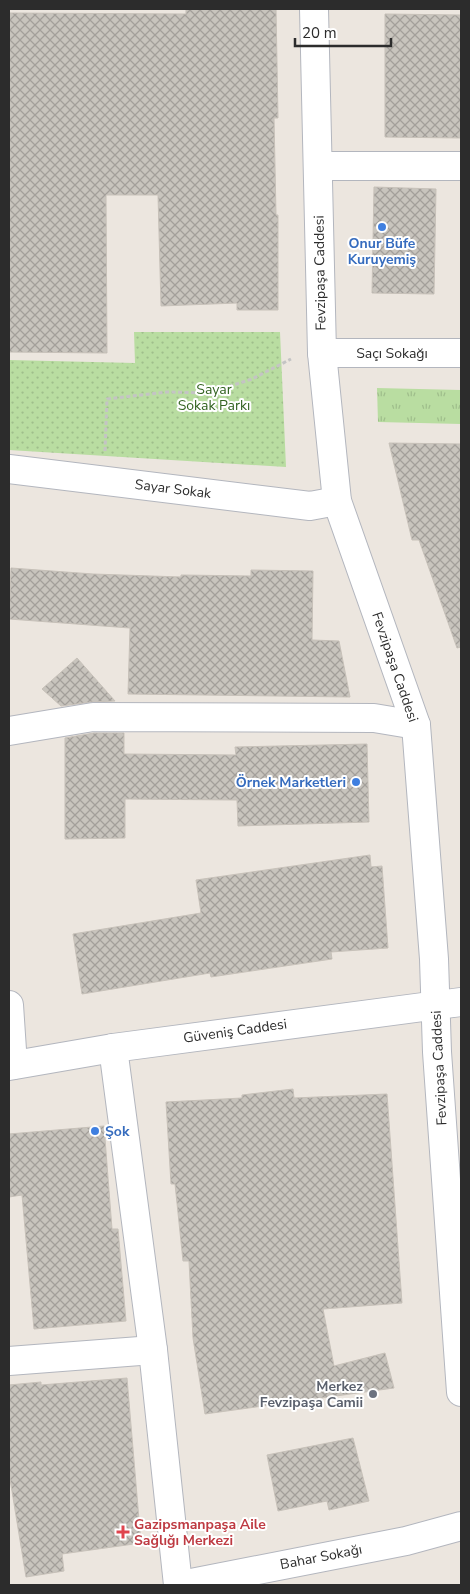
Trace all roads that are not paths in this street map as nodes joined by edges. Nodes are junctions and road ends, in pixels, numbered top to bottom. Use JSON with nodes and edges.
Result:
{"nodes":[{"id":1,"x":314,"y":9,"type":"edge"},
{"id":2,"x":318,"y":166,"type":"junction"},
{"id":3,"x":461,"y":166,"type":"edge"},
{"id":4,"x":322,"y":353,"type":"junction"},
{"id":5,"x":461,"y":353,"type":"edge"},
{"id":6,"x":9,"y":469,"type":"edge"},
{"id":7,"x":337,"y":501,"type":"junction"},
{"id":8,"x":416,"y":725,"type":"junction"},
{"id":9,"x":9,"y":731,"type":"edge"},
{"id":10,"x":448,"y":1003,"type":"edge"},
{"id":11,"x":9,"y":1004,"type":"edge"},
{"id":12,"x":113,"y":1048,"type":"junction"},
{"id":13,"x":11,"y":1065,"type":"edge"},
{"id":14,"x":153,"y":1350,"type":"junction"},
{"id":15,"x":9,"y":1361,"type":"edge"},
{"id":16,"x":461,"y":1392,"type":"edge"},
{"id":17,"x":461,"y":1526,"type":"edge"},
{"id":18,"x":180,"y":1585,"type":"edge"}],
"edges":[{"from":1,"to":2,"type":"street","name":"Fevzipaşa Caddesi"},
{"from":2,"to":3,"type":"street"},
{"from":2,"to":4,"type":"street","name":"Fevzipaşa Caddesi"},
{"from":4,"to":5,"type":"street","name":"Saçı Sokağı"},
{"from":4,"to":7,"type":"street","name":"Fevzipaşa Caddesi"},
{"from":6,"to":7,"type":"street","name":"Sayar Sokak"},
{"from":7,"to":8,"type":"street","name":"Fevzipaşa Caddesi"},
{"from":8,"to":9,"type":"street"},
{"from":8,"to":10,"type":"street","name":"Fevzipaşa Caddesi"},
{"from":10,"to":12,"type":"street","name":"Güveniş Caddesi"},
{"from":10,"to":16,"type":"street","name":"Fevzipaşa Caddesi"},
{"from":11,"to":13,"type":"street"},
{"from":12,"to":13,"type":"street","name":"Güveniş Caddesi"},
{"from":12,"to":14,"type":"street"},
{"from":14,"to":15,"type":"street"},
{"from":14,"to":18,"type":"street"},
{"from":17,"to":18,"type":"street","name":"Bahar Sokağı"}]}
